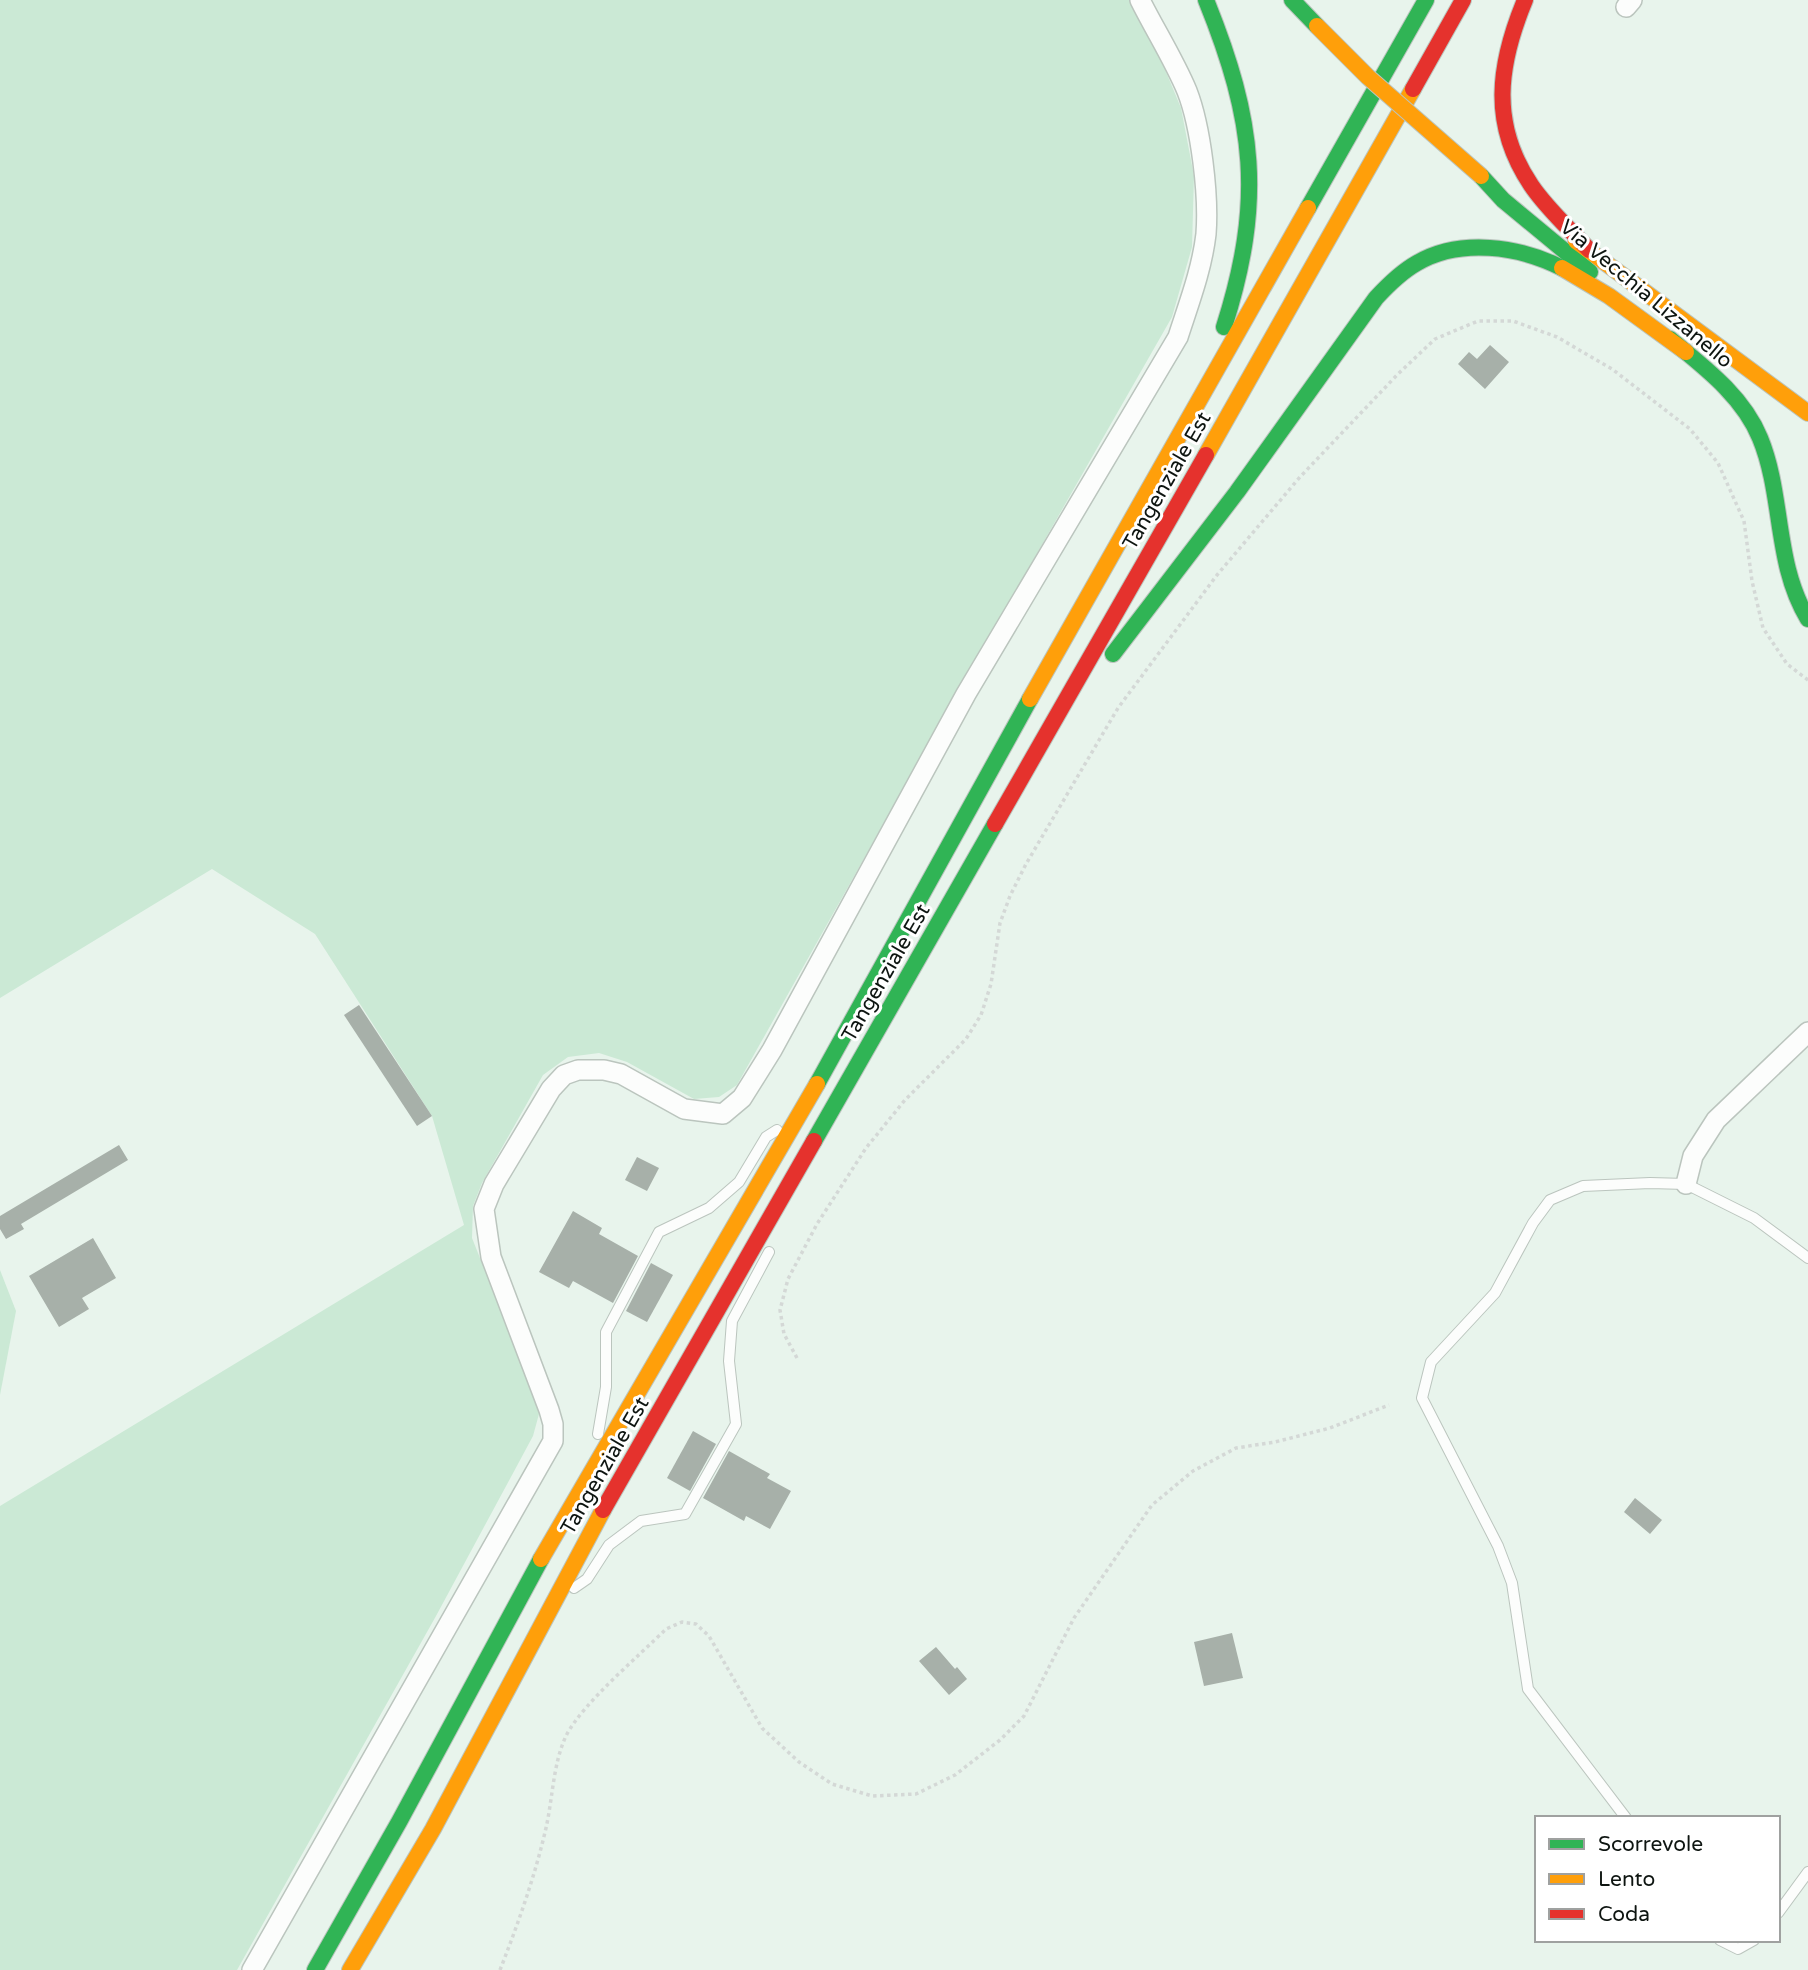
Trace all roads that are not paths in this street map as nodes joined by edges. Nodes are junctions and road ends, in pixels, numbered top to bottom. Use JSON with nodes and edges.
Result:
{"nodes":[{"id":1,"x":1140,"y":0,"type":"edge"},
{"id":2,"x":1206,"y":0,"type":"edge"},
{"id":3,"x":1292,"y":0,"type":"edge"},
{"id":4,"x":1426,"y":0,"type":"edge"},
{"id":5,"x":1463,"y":0,"type":"edge"},
{"id":6,"x":1525,"y":0,"type":"edge"},
{"id":7,"x":1481,"y":176,"type":"junction"},
{"id":8,"x":1589,"y":250,"type":"junction"},
{"id":9,"x":1686,"y":352,"type":"junction"},
{"id":10,"x":1808,"y":413,"type":"edge"},
{"id":11,"x":1096,"y":580,"type":"junction"},
{"id":12,"x":1808,"y":619,"type":"edge"},
{"id":13,"x":941,"y":920,"type":"junction"},
{"id":14,"x":1808,"y":1032,"type":"edge"},
{"id":15,"x":799,"y":1117,"type":"junction"},
{"id":16,"x":793,"y":1179,"type":"junction"},
{"id":17,"x":1686,"y":1184,"type":"junction"},
{"id":18,"x":784,"y":1219,"type":"dead end"},
{"id":19,"x":775,"y":1243,"type":"dead end"},
{"id":20,"x":1808,"y":1258,"type":"edge"},
{"id":21,"x":592,"y":1445,"type":"dead end"},
{"id":22,"x":562,"y":1499,"type":"dead end"},
{"id":23,"x":551,"y":1541,"type":"junction"},
{"id":24,"x":553,"y":1602,"type":"junction"},
{"id":25,"x":1624,"y":1816,"type":"edge"},
{"id":26,"x":1808,"y":1872,"type":"edge"},
{"id":27,"x":1780,"y":1910,"type":"edge"},
{"id":28,"x":1724,"y":1942,"type":"edge"},
{"id":29,"x":1750,"y":1942,"type":"edge"},
{"id":30,"x":251,"y":1970,"type":"edge"},
{"id":31,"x":315,"y":1970,"type":"edge"},
{"id":32,"x":351,"y":1970,"type":"edge"}],
"edges":[{"from":1,"to":30,"type":"street"},
{"from":2,"to":11,"type":"main road"},
{"from":3,"to":7,"type":"main road","name":"Via Vecchia Lizzanello","bridge":true},
{"from":4,"to":11,"type":"main road","name":"Tangenziale Est"},
{"from":5,"to":13,"type":"main road","name":"Tangenziale Est"},
{"from":6,"to":8,"type":"main road"},
{"from":7,"to":8,"type":"main road","name":"Via Vecchia Lizzanello"},
{"from":7,"to":9,"type":"main road","name":"Via Vecchia Lizzanello"},
{"from":8,"to":10,"type":"main road","name":"Via Vecchia Lizzanello"},
{"from":9,"to":12,"type":"main road","name":"Via Vecchia Lizzanello"},
{"from":9,"to":13,"type":"main road"},
{"from":11,"to":15,"type":"main road","name":"Tangenziale Est"},
{"from":13,"to":16,"type":"main road","name":"Tangenziale Est"},
{"from":14,"to":17,"type":"street"},
{"from":15,"to":21,"type":"lane"},
{"from":15,"to":23,"type":"main road","name":"Tangenziale Est"},
{"from":16,"to":18,"type":"lane"},
{"from":16,"to":24,"type":"main road","name":"Tangenziale Est"},
{"from":17,"to":20,"type":"lane"},
{"from":17,"to":25,"type":"lane"},
{"from":19,"to":24,"type":"lane"},
{"from":22,"to":23,"type":"lane"},
{"from":23,"to":31,"type":"main road","name":"Tangenziale Est"},
{"from":24,"to":32,"type":"main road","name":"Tangenziale Est"},
{"from":26,"to":27,"type":"lane"},
{"from":28,"to":29,"type":"lane"}]}
